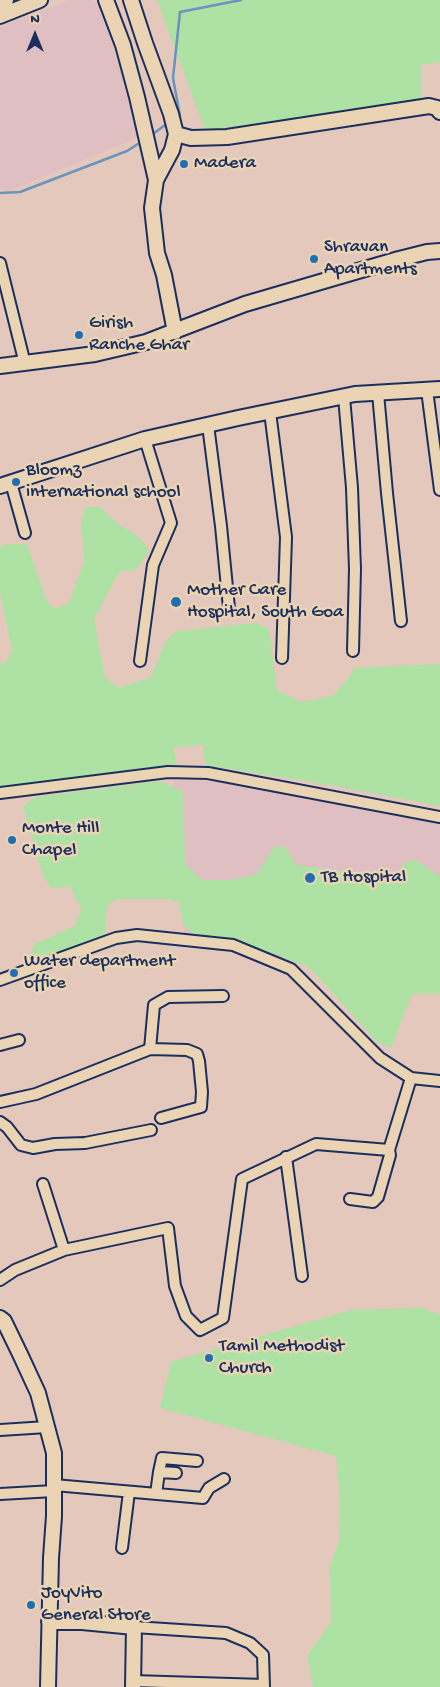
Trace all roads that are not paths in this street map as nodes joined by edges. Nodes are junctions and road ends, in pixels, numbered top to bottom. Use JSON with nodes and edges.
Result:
{"nodes":[{"id":1,"x":6,"y":0,"type":"edge"},
{"id":2,"x":40,"y":0,"type":"edge"},
{"id":3,"x":106,"y":0,"type":"edge"},
{"id":4,"x":131,"y":0,"type":"edge"},
{"id":5,"x":0,"y":2,"type":"edge"},
{"id":6,"x":0,"y":16,"type":"edge"},
{"id":7,"x":440,"y":112,"type":"edge"},
{"id":8,"x":174,"y":125,"type":"junction"},
{"id":9,"x":156,"y":180,"type":"junction"},
{"id":10,"x":440,"y":251,"type":"edge"},
{"id":11,"x":0,"y":263,"type":"edge"},
{"id":12,"x":175,"y":332,"type":"junction"},
{"id":13,"x":25,"y":364,"type":"junction"},
{"id":14,"x":0,"y":366,"type":"edge"},
{"id":15,"x":434,"y":390,"type":"edge"},
{"id":16,"x":378,"y":393,"type":"junction"},
{"id":17,"x":344,"y":396,"type":"junction"},
{"id":18,"x":270,"y":412,"type":"junction"},
{"id":19,"x":208,"y":425,"type":"junction"},
{"id":20,"x":145,"y":439,"type":"junction"},
{"id":21,"x":5,"y":485,"type":"edge"},
{"id":22,"x":440,"y":490,"type":"edge"},
{"id":23,"x":25,"y":533,"type":"dead end"},
{"id":24,"x":229,"y":608,"type":"dead end"},
{"id":25,"x":401,"y":622,"type":"dead end"},
{"id":26,"x":353,"y":651,"type":"dead end"},
{"id":27,"x":282,"y":658,"type":"dead end"},
{"id":28,"x":140,"y":661,"type":"dead end"},
{"id":29,"x":0,"y":793,"type":"edge"},
{"id":30,"x":440,"y":817,"type":"edge"},
{"id":31,"x":0,"y":980,"type":"edge"},
{"id":32,"x":223,"y":996,"type":"dead end"},
{"id":33,"x":19,"y":1040,"type":"dead end"},
{"id":34,"x":0,"y":1045,"type":"edge"},
{"id":35,"x":150,"y":1049,"type":"junction"},
{"id":36,"x":411,"y":1078,"type":"junction"},
{"id":37,"x":440,"y":1080,"type":"edge"},
{"id":38,"x":0,"y":1102,"type":"edge"},
{"id":39,"x":161,"y":1118,"type":"dead end"},
{"id":40,"x":0,"y":1122,"type":"edge"},
{"id":41,"x":151,"y":1130,"type":"dead end"},
{"id":42,"x":389,"y":1150,"type":"junction"},
{"id":43,"x":286,"y":1157,"type":"junction"},
{"id":44,"x":43,"y":1184,"type":"dead end"},
{"id":45,"x":350,"y":1199,"type":"dead end"},
{"id":46,"x":64,"y":1250,"type":"junction"},
{"id":47,"x":302,"y":1276,"type":"dead end"},
{"id":48,"x":0,"y":1280,"type":"edge"},
{"id":49,"x":0,"y":1318,"type":"edge"},
{"id":50,"x":47,"y":1427,"type":"junction"},
{"id":51,"x":0,"y":1430,"type":"edge"},
{"id":52,"x":197,"y":1461,"type":"dead end"},
{"id":53,"x":159,"y":1472,"type":"junction"},
{"id":54,"x":176,"y":1473,"type":"dead end"},
{"id":55,"x":224,"y":1479,"type":"dead end"},
{"id":56,"x":54,"y":1488,"type":"junction"},
{"id":57,"x":129,"y":1492,"type":"junction"},
{"id":58,"x":0,"y":1494,"type":"edge"},
{"id":59,"x":156,"y":1494,"type":"junction"},
{"id":60,"x":122,"y":1548,"type":"dead end"},
{"id":61,"x":48,"y":1622,"type":"junction"},
{"id":62,"x":134,"y":1627,"type":"junction"},
{"id":63,"x":133,"y":1684,"type":"edge"},
{"id":64,"x":264,"y":1686,"type":"edge"},
{"id":65,"x":48,"y":1687,"type":"edge"}],
"edges":[{"from":1,"to":5,"type":"street"},
{"from":2,"to":6,"type":"street"},
{"from":3,"to":9,"type":"street"},
{"from":4,"to":8,"type":"street"},
{"from":7,"to":8,"type":"street"},
{"from":8,"to":9,"type":"street"},
{"from":9,"to":12,"type":"street"},
{"from":10,"to":12,"type":"street"},
{"from":11,"to":13,"type":"street"},
{"from":12,"to":13,"type":"street"},
{"from":13,"to":14,"type":"street"},
{"from":15,"to":16,"type":"street"},
{"from":15,"to":22,"type":"street"},
{"from":16,"to":17,"type":"street"},
{"from":16,"to":25,"type":"street"},
{"from":17,"to":18,"type":"street"},
{"from":17,"to":26,"type":"street"},
{"from":18,"to":19,"type":"street"},
{"from":18,"to":27,"type":"street"},
{"from":19,"to":20,"type":"street"},
{"from":19,"to":24,"type":"street"},
{"from":20,"to":21,"type":"street"},
{"from":20,"to":28,"type":"street"},
{"from":21,"to":23,"type":"street"},
{"from":29,"to":30,"type":"street"},
{"from":31,"to":36,"type":"street"},
{"from":32,"to":35,"type":"street"},
{"from":33,"to":34,"type":"street"},
{"from":35,"to":38,"type":"street"},
{"from":35,"to":39,"type":"street"},
{"from":36,"to":37,"type":"street"},
{"from":36,"to":42,"type":"street"},
{"from":40,"to":41,"type":"street"},
{"from":42,"to":43,"type":"street"},
{"from":42,"to":45,"type":"street"},
{"from":43,"to":46,"type":"street"},
{"from":43,"to":47,"type":"street"},
{"from":44,"to":46,"type":"street"},
{"from":46,"to":48,"type":"street"},
{"from":49,"to":50,"type":"street"},
{"from":50,"to":51,"type":"street"},
{"from":50,"to":56,"type":"street"},
{"from":52,"to":53,"type":"street"},
{"from":53,"to":54,"type":"street"},
{"from":53,"to":59,"type":"street"},
{"from":55,"to":59,"type":"street"},
{"from":56,"to":57,"type":"street"},
{"from":56,"to":58,"type":"street"},
{"from":56,"to":61,"type":"street"},
{"from":57,"to":59,"type":"street"},
{"from":57,"to":60,"type":"street"},
{"from":61,"to":62,"type":"street"},
{"from":61,"to":65,"type":"street"},
{"from":62,"to":63,"type":"street"},
{"from":62,"to":64,"type":"street"},
{"from":63,"to":64,"type":"street"}]}
